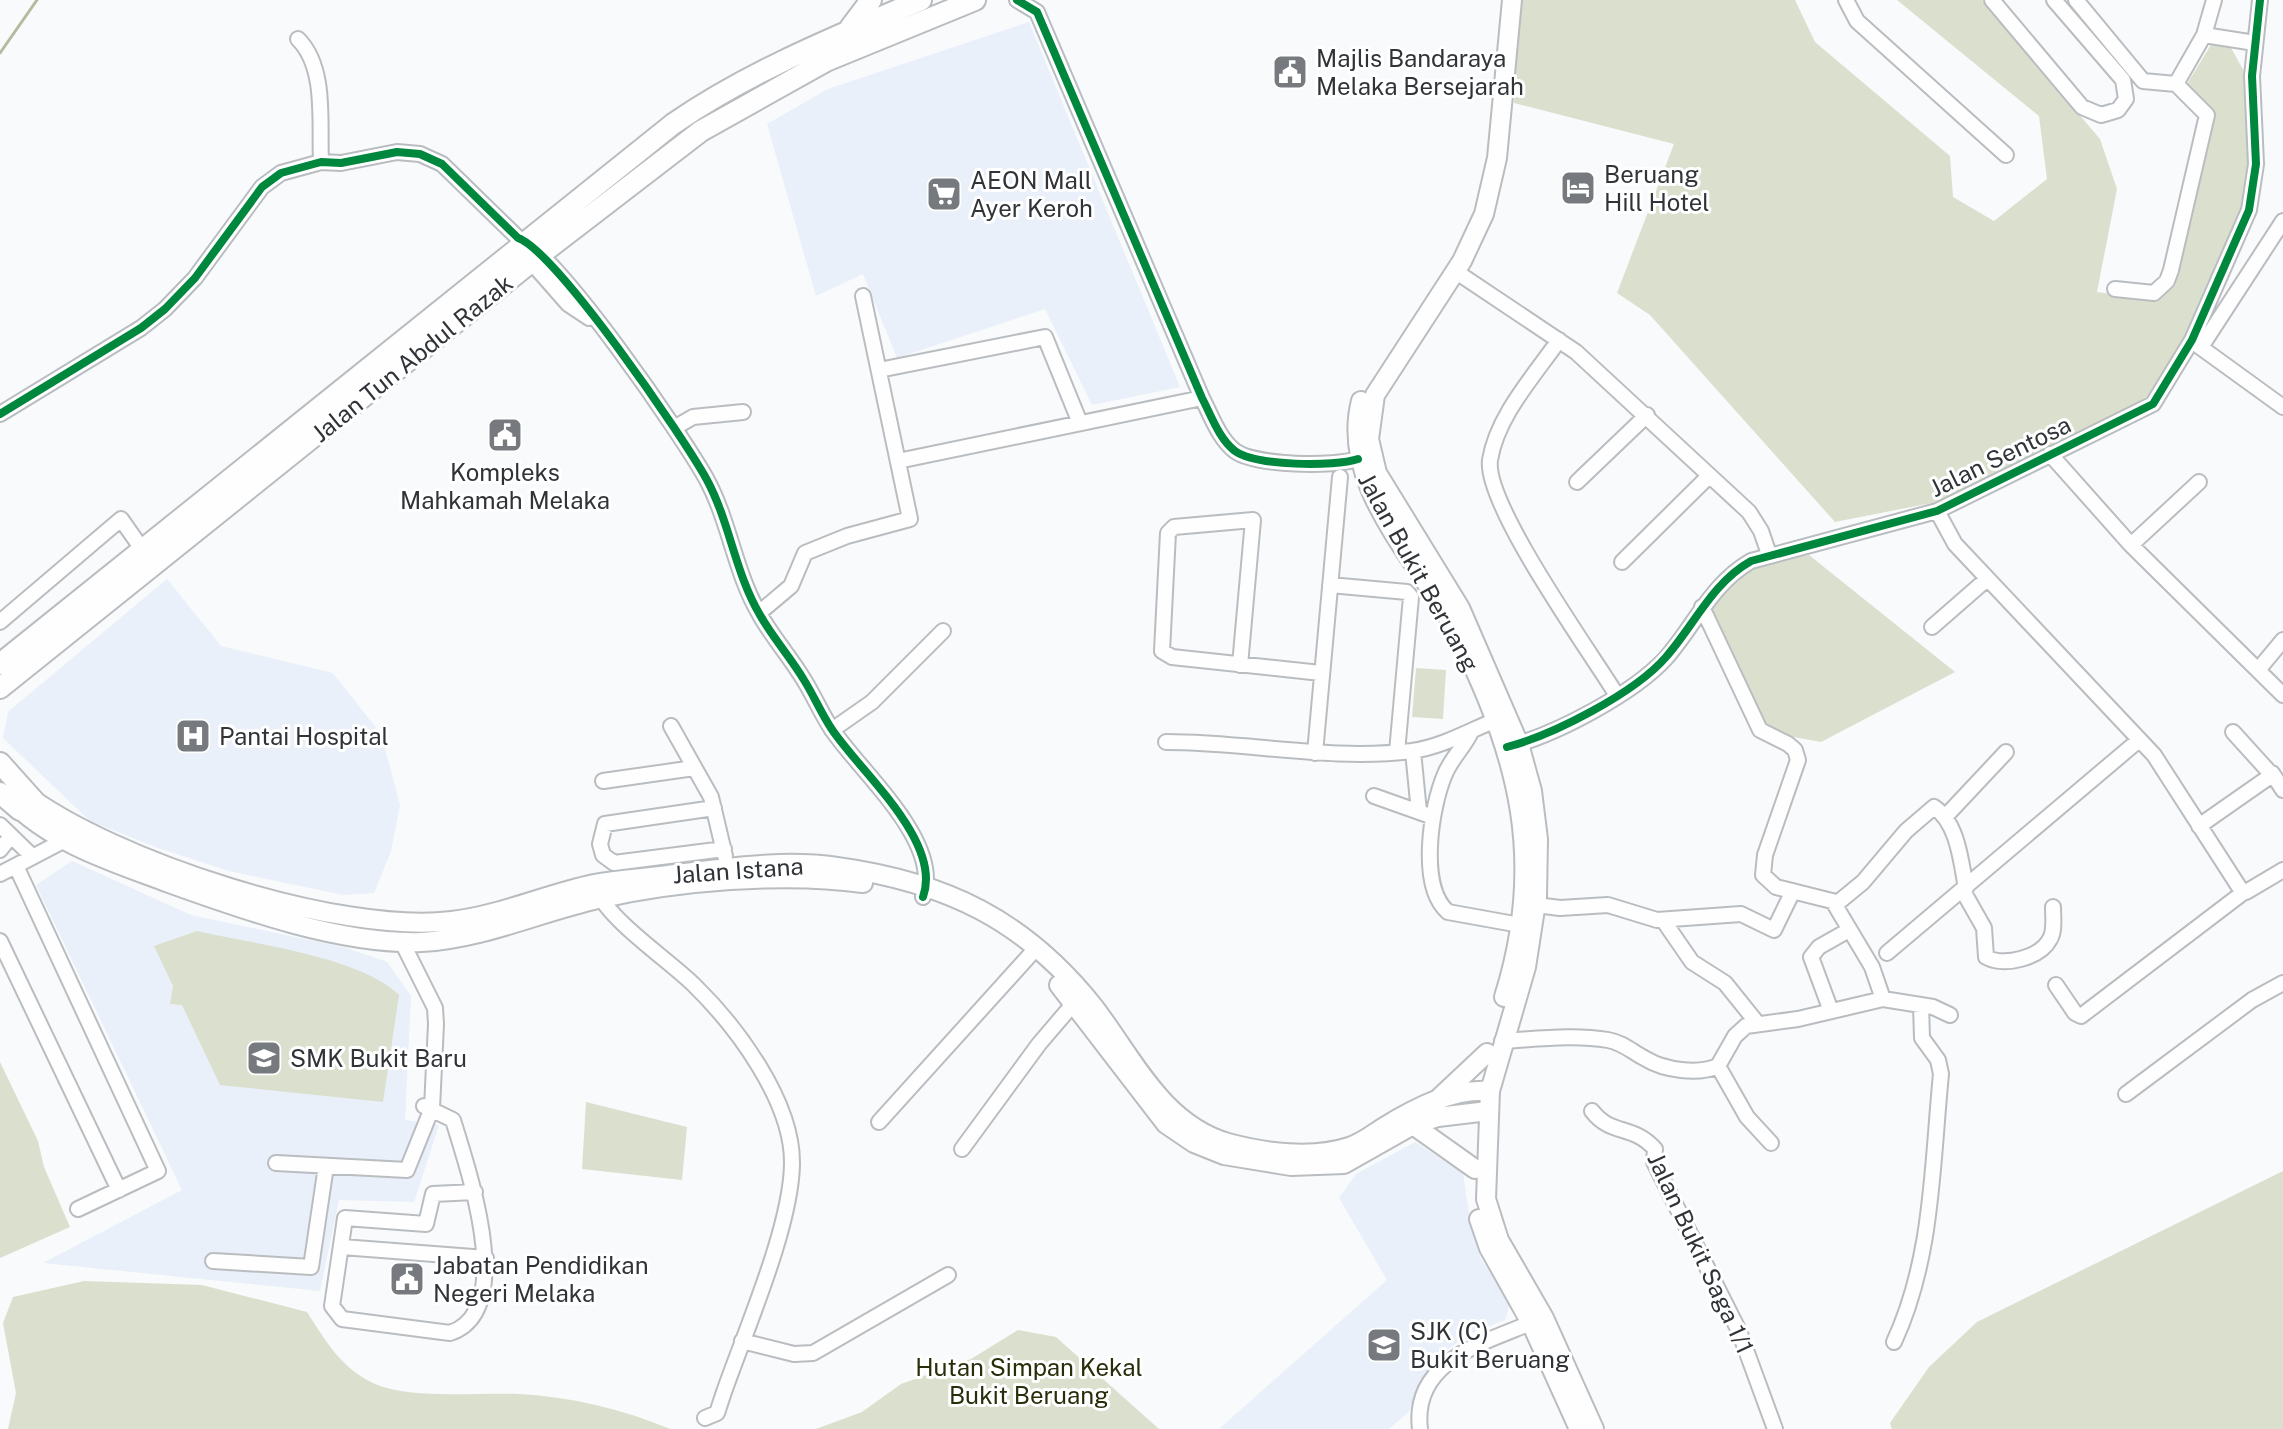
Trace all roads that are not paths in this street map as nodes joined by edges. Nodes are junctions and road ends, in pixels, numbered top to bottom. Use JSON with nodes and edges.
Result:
{"nodes":[{"id":1,"x":871,"y":0,"type":"edge"},
{"id":2,"x":921,"y":0,"type":"edge"},
{"id":3,"x":975,"y":0,"type":"edge"},
{"id":4,"x":1017,"y":0,"type":"edge"},
{"id":5,"x":1500,"y":0,"type":"edge"},
{"id":6,"x":1512,"y":0,"type":"edge"},
{"id":7,"x":1846,"y":0,"type":"edge"},
{"id":8,"x":1992,"y":0,"type":"edge"},
{"id":9,"x":2054,"y":0,"type":"edge"},
{"id":10,"x":2076,"y":0,"type":"edge"},
{"id":11,"x":2214,"y":0,"type":"edge"},
{"id":12,"x":2260,"y":0,"type":"edge"},
{"id":13,"x":1038,"y":6,"type":"edge"},
{"id":14,"x":894,"y":14,"type":"edge"},
{"id":15,"x":848,"y":31,"type":"junction"},
{"id":16,"x":2204,"y":35,"type":"junction"},
{"id":17,"x":298,"y":39,"type":"dead end"},
{"id":18,"x":2255,"y":43,"type":"junction"},
{"id":19,"x":2176,"y":84,"type":"junction"},
{"id":20,"x":2006,"y":155,"type":"dead end"},
{"id":21,"x":321,"y":162,"type":"junction"},
{"id":22,"x":2283,"y":221,"type":"edge"},
{"id":23,"x":528,"y":249,"type":"junction"},
{"id":24,"x":1455,"y":271,"type":"junction"},
{"id":25,"x":2115,"y":289,"type":"dead end"},
{"id":26,"x":863,"y":296,"type":"dead end"},
{"id":27,"x":600,"y":325,"type":"junction"},
{"id":28,"x":1559,"y":340,"type":"junction"},
{"id":29,"x":2197,"y":344,"type":"junction"},
{"id":30,"x":879,"y":370,"type":"junction"},
{"id":31,"x":1202,"y":398,"type":"junction"},
{"id":32,"x":2282,"y":404,"type":"edge"},
{"id":33,"x":743,"y":412,"type":"dead end"},
{"id":34,"x":0,"y":414,"type":"edge"},
{"id":35,"x":1647,"y":415,"type":"junction"},
{"id":36,"x":1080,"y":423,"type":"junction"},
{"id":37,"x":674,"y":428,"type":"junction"},
{"id":38,"x":2050,"y":454,"type":"junction"},
{"id":39,"x":1358,"y":459,"type":"junction"},
{"id":40,"x":898,"y":461,"type":"junction"},
{"id":41,"x":1709,"y":476,"type":"junction"},
{"id":42,"x":1340,"y":477,"type":"dead end"},
{"id":43,"x":1577,"y":482,"type":"dead end"},
{"id":44,"x":2199,"y":482,"type":"dead end"},
{"id":45,"x":1937,"y":511,"type":"junction"},
{"id":46,"x":2131,"y":545,"type":"junction"},
{"id":47,"x":142,"y":549,"type":"junction"},
{"id":48,"x":1769,"y":554,"type":"junction"},
{"id":49,"x":1622,"y":562,"type":"dead end"},
{"id":50,"x":1987,"y":579,"type":"junction"},
{"id":51,"x":1330,"y":585,"type":"junction"},
{"id":52,"x":1702,"y":607,"type":"junction"},
{"id":53,"x":759,"y":613,"type":"junction"},
{"id":54,"x":87,"y":621,"type":"junction"},
{"id":55,"x":0,"y":622,"type":"edge"},
{"id":56,"x":1932,"y":627,"type":"dead end"},
{"id":57,"x":943,"y":631,"type":"dead end"},
{"id":58,"x":2283,"y":640,"type":"edge"},
{"id":59,"x":0,"y":664,"type":"edge"},
{"id":60,"x":1240,"y":665,"type":"junction"},
{"id":61,"x":2258,"y":670,"type":"junction"},
{"id":62,"x":1321,"y":673,"type":"junction"},
{"id":63,"x":0,"y":688,"type":"edge"},
{"id":64,"x":1616,"y":694,"type":"junction"},
{"id":65,"x":2283,"y":695,"type":"edge"},
{"id":66,"x":0,"y":702,"type":"edge"},
{"id":67,"x":1502,"y":717,"type":"junction"},
{"id":68,"x":671,"y":726,"type":"dead end"},
{"id":69,"x":832,"y":730,"type":"junction"},
{"id":70,"x":1471,"y":732,"type":"junction"},
{"id":71,"x":2233,"y":732,"type":"dead end"},
{"id":72,"x":2139,"y":740,"type":"junction"},
{"id":73,"x":1166,"y":742,"type":"dead end"},
{"id":74,"x":1513,"y":746,"type":"junction"},
{"id":75,"x":1413,"y":751,"type":"junction"},
{"id":76,"x":1397,"y":752,"type":"junction"},
{"id":77,"x":2006,"y":752,"type":"dead end"},
{"id":78,"x":1315,"y":753,"type":"junction"},
{"id":79,"x":0,"y":763,"type":"edge"},
{"id":80,"x":694,"y":768,"type":"junction"},
{"id":81,"x":0,"y":771,"type":"edge"},
{"id":82,"x":2272,"y":773,"type":"junction"},
{"id":83,"x":603,"y":781,"type":"dead end"},
{"id":84,"x":2283,"y":790,"type":"edge"},
{"id":85,"x":0,"y":791,"type":"edge"},
{"id":86,"x":1374,"y":796,"type":"dead end"},
{"id":87,"x":27,"y":806,"type":"junction"},
{"id":88,"x":714,"y":808,"type":"junction"},
{"id":89,"x":1426,"y":814,"type":"junction"},
{"id":90,"x":1945,"y":817,"type":"junction"},
{"id":91,"x":0,"y":825,"type":"edge"},
{"id":92,"x":2199,"y":826,"type":"junction"},
{"id":93,"x":11,"y":836,"type":"junction"},
{"id":94,"x":63,"y":841,"type":"junction"},
{"id":95,"x":724,"y":849,"type":"junction"},
{"id":96,"x":0,"y":850,"type":"edge"},
{"id":97,"x":33,"y":857,"type":"junction"},
{"id":98,"x":16,"y":866,"type":"junction"},
{"id":99,"x":728,"y":868,"type":"junction"},
{"id":100,"x":2283,"y":870,"type":"edge"},
{"id":101,"x":0,"y":874,"type":"edge"},
{"id":102,"x":1964,"y":889,"type":"junction"},
{"id":103,"x":597,"y":891,"type":"junction"},
{"id":104,"x":925,"y":891,"type":"junction"},
{"id":105,"x":1793,"y":891,"type":"junction"},
{"id":106,"x":2244,"y":892,"type":"junction"},
{"id":107,"x":1836,"y":902,"type":"junction"},
{"id":108,"x":1536,"y":905,"type":"junction"},
{"id":109,"x":2053,"y":907,"type":"dead end"},
{"id":110,"x":328,"y":913,"type":"junction"},
{"id":111,"x":482,"y":914,"type":"junction"},
{"id":112,"x":1663,"y":920,"type":"junction"},
{"id":113,"x":1520,"y":925,"type":"junction"},
{"id":114,"x":1849,"y":930,"type":"junction"},
{"id":115,"x":0,"y":941,"type":"edge"},
{"id":116,"x":402,"y":942,"type":"junction"},
{"id":117,"x":1887,"y":953,"type":"dead end"},
{"id":118,"x":1030,"y":955,"type":"junction"},
{"id":119,"x":15,"y":975,"type":"junction"},
{"id":120,"x":0,"y":982,"type":"edge"},
{"id":121,"x":2283,"y":983,"type":"edge"},
{"id":122,"x":2056,"y":985,"type":"dead end"},
{"id":123,"x":1883,"y":999,"type":"junction"},
{"id":124,"x":1074,"y":1003,"type":"junction"},
{"id":125,"x":1921,"y":1005,"type":"junction"},
{"id":126,"x":1831,"y":1011,"type":"junction"},
{"id":127,"x":1950,"y":1015,"type":"dead end"},
{"id":128,"x":1758,"y":1024,"type":"junction"},
{"id":129,"x":1502,"y":1041,"type":"junction"},
{"id":130,"x":1487,"y":1053,"type":"junction"},
{"id":131,"x":1718,"y":1066,"type":"junction"},
{"id":132,"x":1485,"y":1091,"type":"junction"},
{"id":133,"x":2126,"y":1094,"type":"dead end"},
{"id":134,"x":1438,"y":1099,"type":"junction"},
{"id":135,"x":427,"y":1111,"type":"junction"},
{"id":136,"x":1483,"y":1111,"type":"junction"},
{"id":137,"x":1592,"y":1111,"type":"dead end"},
{"id":138,"x":879,"y":1122,"type":"dead end"},
{"id":139,"x":1413,"y":1125,"type":"junction"},
{"id":140,"x":1771,"y":1143,"type":"dead end"},
{"id":141,"x":962,"y":1149,"type":"dead end"},
{"id":142,"x":276,"y":1163,"type":"dead end"},
{"id":143,"x":326,"y":1166,"type":"junction"},
{"id":144,"x":1475,"y":1169,"type":"junction"},
{"id":145,"x":119,"y":1190,"type":"junction"},
{"id":146,"x":475,"y":1192,"type":"junction"},
{"id":147,"x":78,"y":1209,"type":"dead end"},
{"id":148,"x":342,"y":1247,"type":"junction"},
{"id":149,"x":486,"y":1258,"type":"junction"},
{"id":150,"x":213,"y":1261,"type":"dead end"},
{"id":151,"x":948,"y":1275,"type":"dead end"},
{"id":152,"x":1537,"y":1320,"type":"junction"},
{"id":153,"x":742,"y":1341,"type":"junction"},
{"id":154,"x":1894,"y":1342,"type":"dead end"},
{"id":155,"x":705,"y":1418,"type":"dead end"},
{"id":156,"x":1420,"y":1429,"type":"edge"},
{"id":157,"x":1579,"y":1429,"type":"edge"},
{"id":158,"x":1594,"y":1429,"type":"edge"},
{"id":159,"x":1775,"y":1429,"type":"edge"}],
"edges":[{"from":1,"to":15,"type":"highway"},
{"from":2,"to":14,"type":"highway","name":"Jalan Tun Abdul Razak"},
{"from":3,"to":14,"type":"highway","name":"Jalan Tun Abdul Razak"},
{"from":4,"to":13,"type":"street"},
{"from":5,"to":39,"type":"main road","name":"Jalan Bukit Beruang"},
{"from":6,"to":24,"type":"main road","name":"Jalan Bukit Beruang"},
{"from":7,"to":20,"type":"street"},
{"from":8,"to":9,"type":"street"},
{"from":10,"to":19,"type":"street"},
{"from":11,"to":16,"type":"street"},
{"from":12,"to":18,"type":"street","name":"Jalan Sentosa"},
{"from":13,"to":31,"type":"street"},
{"from":14,"to":15,"type":"highway","name":"Jalan Tun Abdul Razak"},
{"from":14,"to":23,"type":"highway","name":"Jalan Tun Abdul Razak"},
{"from":15,"to":23,"type":"highway","name":"Jalan Tun Abdul Razak"},
{"from":16,"to":18,"type":"street"},
{"from":16,"to":19,"type":"street"},
{"from":17,"to":21,"type":"street"},
{"from":18,"to":29,"type":"street","name":"Jalan Sentosa"},
{"from":19,"to":25,"type":"street"},
{"from":21,"to":23,"type":"street"},
{"from":21,"to":34,"type":"street"},
{"from":22,"to":29,"type":"street"},
{"from":23,"to":27,"type":"street"},
{"from":23,"to":27,"type":"street"},
{"from":23,"to":47,"type":"highway","name":"Jalan Tun Abdul Razak"},
{"from":23,"to":54,"type":"highway","name":"Jalan Tun Abdul Razak"},
{"from":24,"to":28,"type":"street"},
{"from":24,"to":67,"type":"main road","name":"Jalan Bukit Beruang"},
{"from":26,"to":30,"type":"street"},
{"from":27,"to":37,"type":"street"},
{"from":28,"to":35,"type":"street"},
{"from":28,"to":64,"type":"street"},
{"from":29,"to":32,"type":"street"},
{"from":29,"to":38,"type":"street","name":"Jalan Sentosa"},
{"from":30,"to":36,"type":"street"},
{"from":30,"to":40,"type":"street"},
{"from":31,"to":36,"type":"street"},
{"from":31,"to":39,"type":"street"},
{"from":33,"to":37,"type":"street"},
{"from":35,"to":41,"type":"street"},
{"from":35,"to":43,"type":"street"},
{"from":36,"to":40,"type":"street"},
{"from":37,"to":53,"type":"street"},
{"from":38,"to":45,"type":"street","name":"Jalan Sentosa"},
{"from":38,"to":46,"type":"street"},
{"from":39,"to":67,"type":"main road","name":"Jalan Bukit Beruang"},
{"from":40,"to":53,"type":"street"},
{"from":41,"to":48,"type":"street"},
{"from":41,"to":49,"type":"street"},
{"from":42,"to":51,"type":"street"},
{"from":44,"to":46,"type":"street"},
{"from":45,"to":48,"type":"street","name":"Jalan Sentosa"},
{"from":45,"to":50,"type":"street"},
{"from":46,"to":61,"type":"street"},
{"from":47,"to":55,"type":"street"},
{"from":47,"to":59,"type":"highway","name":"Jalan Tun Abdul Razak"},
{"from":48,"to":52,"type":"street","name":"Jalan Sentosa"},
{"from":50,"to":56,"type":"street"},
{"from":50,"to":72,"type":"street"},
{"from":51,"to":62,"type":"street"},
{"from":51,"to":76,"type":"street"},
{"from":52,"to":64,"type":"street","name":"Jalan Sentosa"},
{"from":52,"to":105,"type":"street"},
{"from":53,"to":69,"type":"street"},
{"from":54,"to":63,"type":"highway","name":"Jalan Tun Abdul Razak"},
{"from":54,"to":66,"type":"highway"},
{"from":57,"to":69,"type":"street"},
{"from":58,"to":61,"type":"street"},
{"from":60,"to":60,"type":"street"},
{"from":60,"to":62,"type":"street"},
{"from":61,"to":65,"type":"street"},
{"from":62,"to":78,"type":"street"},
{"from":64,"to":74,"type":"street","name":"Jalan Sentosa"},
{"from":67,"to":70,"type":"street"},
{"from":67,"to":74,"type":"main road","name":"Jalan Bukit Beruang"},
{"from":68,"to":80,"type":"street"},
{"from":69,"to":104,"type":"street"},
{"from":70,"to":75,"type":"street"},
{"from":70,"to":89,"type":"street"},
{"from":71,"to":82,"type":"street"},
{"from":72,"to":92,"type":"street"},
{"from":72,"to":102,"type":"street"},
{"from":73,"to":78,"type":"street"},
{"from":74,"to":108,"type":"main road","name":"Jalan Bukit Beruang"},
{"from":74,"to":113,"type":"main road","name":"Jalan Bukit Beruang"},
{"from":75,"to":76,"type":"street"},
{"from":75,"to":89,"type":"street"},
{"from":76,"to":78,"type":"street"},
{"from":77,"to":90,"type":"street"},
{"from":79,"to":87,"type":"highway"},
{"from":80,"to":83,"type":"street"},
{"from":80,"to":88,"type":"street"},
{"from":81,"to":87,"type":"main road","name":"Jalan Istana"},
{"from":82,"to":84,"type":"street"},
{"from":82,"to":92,"type":"street"},
{"from":85,"to":87,"type":"highway"},
{"from":86,"to":89,"type":"street"},
{"from":87,"to":94,"type":"main road","name":"Jalan Istana"},
{"from":87,"to":110,"type":"main road","name":"Jalan Istana"},
{"from":88,"to":95,"type":"street"},
{"from":88,"to":95,"type":"street"},
{"from":89,"to":113,"type":"street"},
{"from":90,"to":102,"type":"street"},
{"from":90,"to":107,"type":"street"},
{"from":91,"to":93,"type":"street"},
{"from":92,"to":106,"type":"street"},
{"from":93,"to":96,"type":"street"},
{"from":93,"to":97,"type":"street"},
{"from":94,"to":97,"type":"street"},
{"from":94,"to":116,"type":"main road","name":"Jalan Istana"},
{"from":95,"to":99,"type":"street"},
{"from":97,"to":98,"type":"street"},
{"from":98,"to":101,"type":"street"},
{"from":98,"to":145,"type":"street"},
{"from":99,"to":103,"type":"main road","name":"Jalan Istana"},
{"from":99,"to":104,"type":"main road","name":"Jalan Istana"},
{"from":100,"to":106,"type":"street"},
{"from":102,"to":109,"type":"street"},
{"from":102,"to":117,"type":"street"},
{"from":103,"to":104,"type":"main road","name":"Jalan Istana"},
{"from":103,"to":111,"type":"main road","name":"Jalan Istana"},
{"from":103,"to":116,"type":"main road","name":"Jalan Istana"},
{"from":103,"to":153,"type":"street"},
{"from":104,"to":118,"type":"main road","name":"Jalan Istana"},
{"from":104,"to":134,"type":"main road","name":"Jalan Istana"},
{"from":105,"to":107,"type":"street"},
{"from":105,"to":112,"type":"street"},
{"from":106,"to":122,"type":"street"},
{"from":107,"to":114,"type":"street"},
{"from":108,"to":112,"type":"street"},
{"from":108,"to":129,"type":"main road","name":"Jalan Bukit Beruang"},
{"from":110,"to":111,"type":"main road","name":"Jalan Istana"},
{"from":110,"to":116,"type":"main road"},
{"from":111,"to":116,"type":"main road"},
{"from":112,"to":128,"type":"street"},
{"from":113,"to":130,"type":"main road","name":"Jalan Bukit Beruang"},
{"from":114,"to":123,"type":"street"},
{"from":114,"to":126,"type":"street"},
{"from":115,"to":119,"type":"street"},
{"from":116,"to":135,"type":"street"},
{"from":118,"to":124,"type":"main road","name":"Jalan Istana"},
{"from":118,"to":138,"type":"street"},
{"from":119,"to":120,"type":"street"},
{"from":119,"to":145,"type":"street"},
{"from":121,"to":133,"type":"street"},
{"from":123,"to":125,"type":"street"},
{"from":123,"to":126,"type":"street"},
{"from":124,"to":139,"type":"main road","name":"Jalan Istana"},
{"from":124,"to":141,"type":"street"},
{"from":125,"to":127,"type":"street"},
{"from":125,"to":154,"type":"street"},
{"from":126,"to":128,"type":"street"},
{"from":128,"to":131,"type":"street"},
{"from":129,"to":131,"type":"street"},
{"from":129,"to":132,"type":"main road","name":"Jalan Bukit Beruang"},
{"from":130,"to":132,"type":"main road","name":"Jalan Bukit Beruang"},
{"from":130,"to":134,"type":"main road"},
{"from":131,"to":140,"type":"street"},
{"from":132,"to":134,"type":"main road","name":"Jalan Istana"},
{"from":132,"to":136,"type":"main road","name":"Jalan Bukit Beruang"},
{"from":135,"to":143,"type":"street"},
{"from":135,"to":146,"type":"street"},
{"from":136,"to":139,"type":"main road","name":"Jalan Istana"},
{"from":136,"to":144,"type":"main road","name":"Jalan Bukit Beruang"},
{"from":136,"to":152,"type":"main road","name":"Jalan Bukit Beruang"},
{"from":137,"to":159,"type":"street","name":"Jalan Bukit Saga 1/1"},
{"from":139,"to":144,"type":"main road"},
{"from":142,"to":143,"type":"street"},
{"from":143,"to":150,"type":"street"},
{"from":144,"to":152,"type":"main road","name":"Jalan Bukit Beruang"},
{"from":145,"to":147,"type":"street"},
{"from":146,"to":148,"type":"street"},
{"from":146,"to":149,"type":"street"},
{"from":148,"to":149,"type":"street"},
{"from":148,"to":149,"type":"street"},
{"from":151,"to":153,"type":"street"},
{"from":152,"to":156,"type":"street"},
{"from":152,"to":157,"type":"main road","name":"Jalan Bukit Beruang"},
{"from":152,"to":158,"type":"main road","name":"Jalan Bukit Beruang"},
{"from":153,"to":155,"type":"street"}]}
